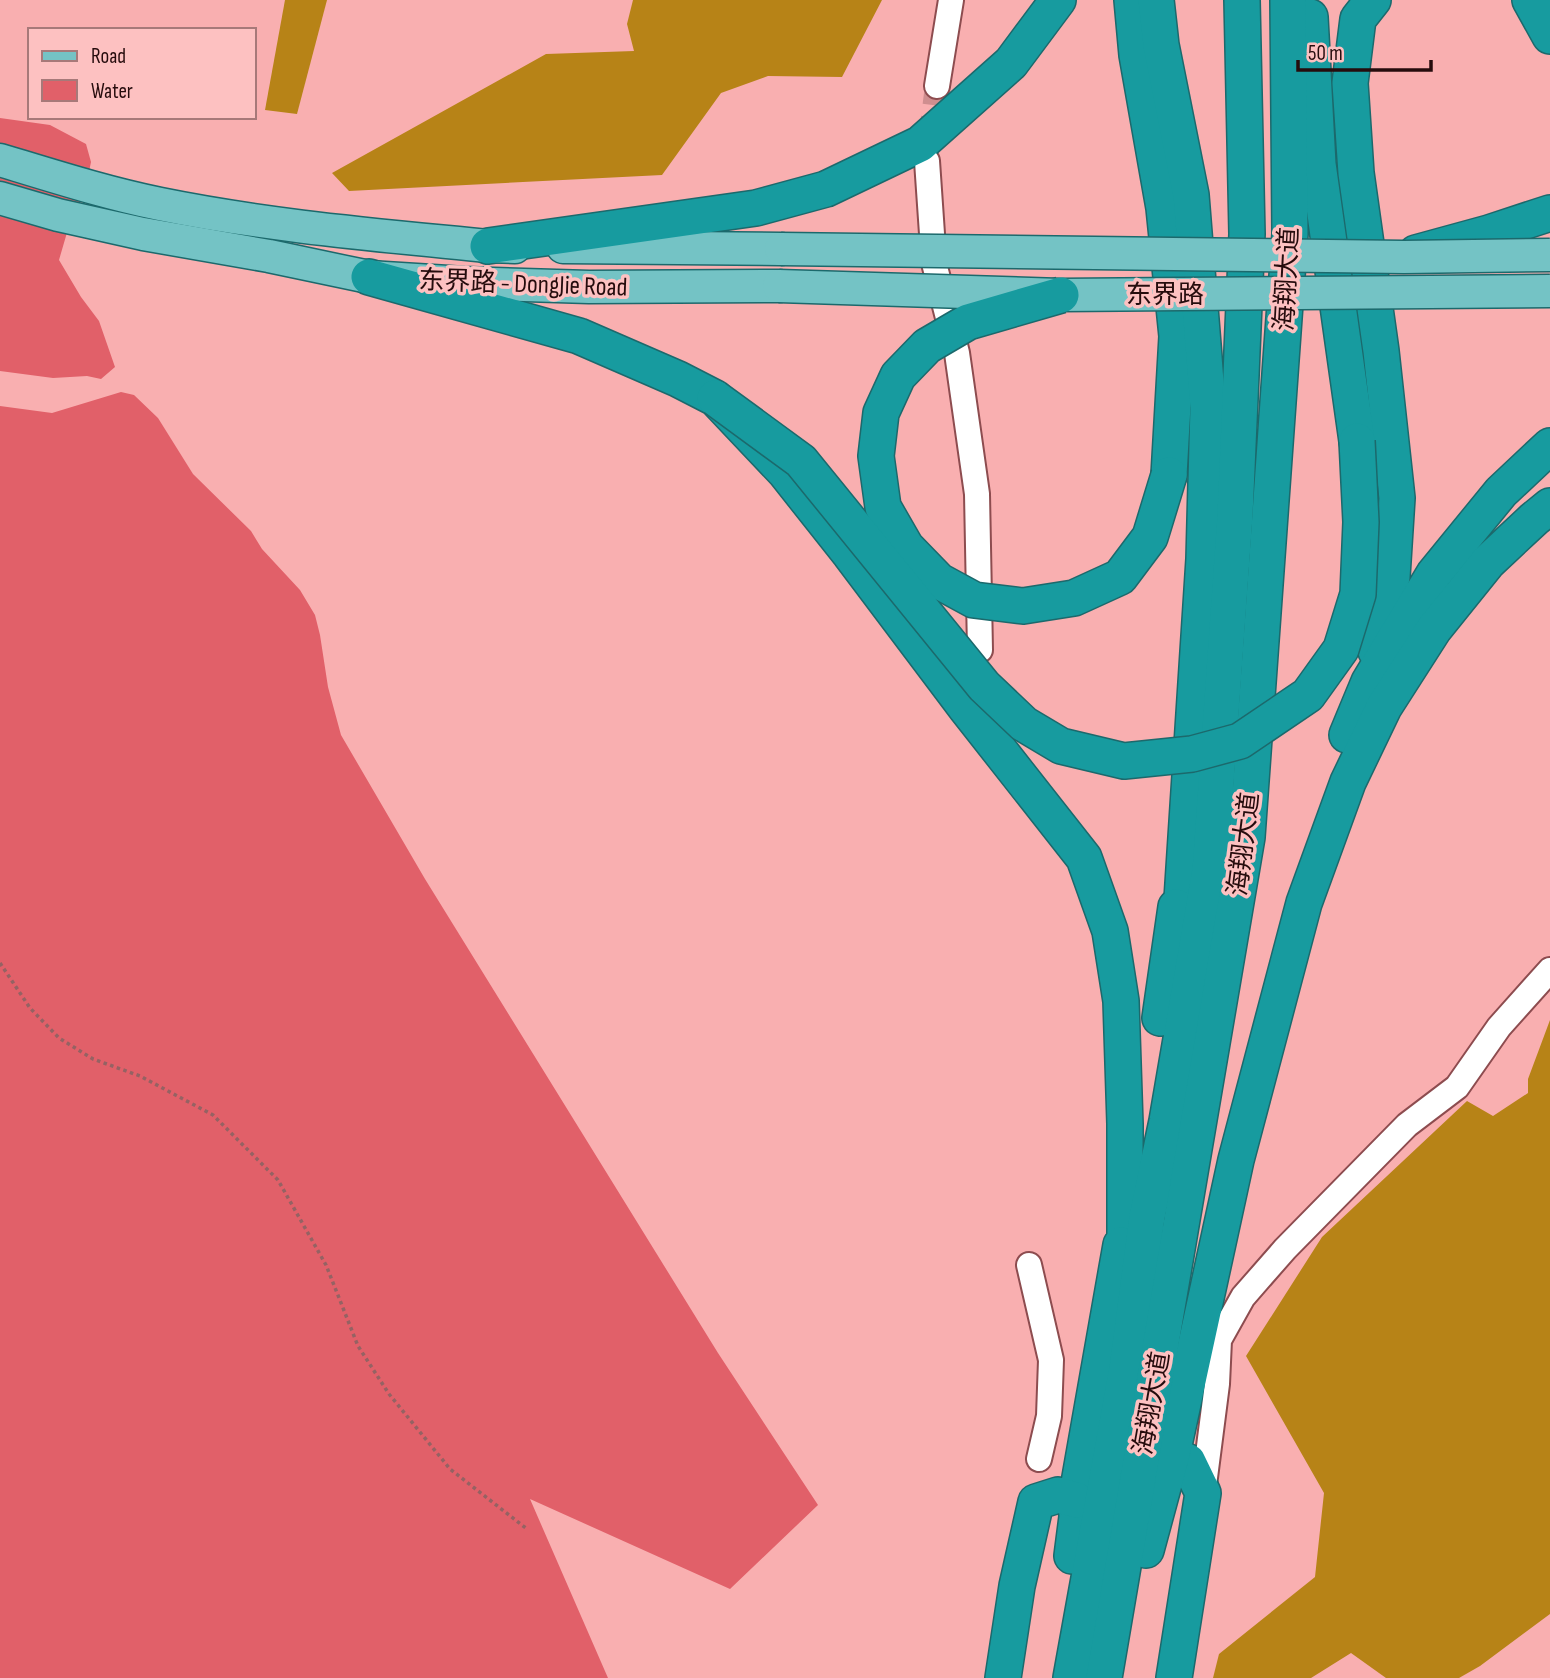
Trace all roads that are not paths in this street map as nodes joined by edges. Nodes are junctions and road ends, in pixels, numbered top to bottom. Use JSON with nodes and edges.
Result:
{"nodes":[{"id":1,"x":951,"y":0,"type":"edge"},
{"id":2,"x":1058,"y":0,"type":"edge"},
{"id":3,"x":1132,"y":0,"type":"edge"},
{"id":4,"x":1156,"y":0,"type":"edge"},
{"id":5,"x":1242,"y":0,"type":"edge"},
{"id":6,"x":1288,"y":0,"type":"edge"},
{"id":7,"x":1310,"y":0,"type":"edge"},
{"id":8,"x":1530,"y":0,"type":"edge"},
{"id":9,"x":1366,"y":10,"type":"edge"},
{"id":10,"x":1550,"y":37,"type":"edge"},
{"id":11,"x":937,"y":86,"type":"tunnel mouth"},
{"id":12,"x":0,"y":160,"type":"edge"},
{"id":13,"x":927,"y":161,"type":"tunnel mouth"},
{"id":14,"x":0,"y":198,"type":"edge"},
{"id":15,"x":1550,"y":213,"type":"edge"},
{"id":16,"x":488,"y":246,"type":"junction"},
{"id":17,"x":781,"y":249,"type":"joint"},
{"id":18,"x":1550,"y":255,"type":"edge"},
{"id":19,"x":1404,"y":257,"type":"junction"},
{"id":20,"x":369,"y":277,"type":"junction"},
{"id":21,"x":779,"y":286,"type":"joint"},
{"id":22,"x":1550,"y":291,"type":"edge"},
{"id":23,"x":1061,"y":295,"type":"junction"},
{"id":24,"x":715,"y":398,"type":"junction"},
{"id":25,"x":1550,"y":446,"type":"edge"},
{"id":26,"x":1550,"y":506,"type":"edge"},
{"id":27,"x":980,"y":650,"type":"dead end"},
{"id":28,"x":1369,"y":682,"type":"junction"},
{"id":29,"x":1187,"y":830,"type":"junction"},
{"id":30,"x":1550,"y":970,"type":"edge"},
{"id":31,"x":1167,"y":1121,"type":"junction"},
{"id":32,"x":1236,"y":1160,"type":"junction"},
{"id":33,"x":1124,"y":1226,"type":"junction"},
{"id":34,"x":1029,"y":1265,"type":"dead end"},
{"id":35,"x":1127,"y":1368,"type":"junction"},
{"id":36,"x":1086,"y":1442,"type":"junction"},
{"id":37,"x":1172,"y":1454,"type":"junction"},
{"id":38,"x":1039,"y":1459,"type":"dead end"},
{"id":39,"x":1203,"y":1493,"type":"junction"},
{"id":40,"x":1076,"y":1500,"type":"junction"},
{"id":41,"x":1036,"y":1502,"type":"junction"},
{"id":42,"x":1003,"y":1678,"type":"edge"},
{"id":43,"x":1065,"y":1678,"type":"edge"},
{"id":44,"x":1071,"y":1678,"type":"edge"},
{"id":45,"x":1104,"y":1678,"type":"edge"},
{"id":46,"x":1110,"y":1678,"type":"edge"},
{"id":47,"x":1174,"y":1678,"type":"edge"}],
"edges":[{"from":1,"to":11,"type":"street"},
{"from":2,"to":16,"type":"highway"},
{"from":3,"to":23,"type":"highway","bridge":true},
{"from":4,"to":29,"type":"highway"},
{"from":5,"to":31,"type":"highway","name":"海翔大道"},
{"from":6,"to":45,"type":"highway","name":"海翔大道"},
{"from":7,"to":24,"type":"highway","bridge":true},
{"from":8,"to":10,"type":"highway"},
{"from":9,"to":28,"type":"highway"},
{"from":12,"to":16,"type":"main road","name":"东界路 - DongJie Road"},
{"from":13,"to":27,"type":"street"},
{"from":14,"to":20,"type":"main road","name":"东界路 - DongJie Road"},
{"from":15,"to":19,"type":"highway","bridge":true},
{"from":16,"to":17,"type":"main road","name":"东界路 - DongJie Road"},
{"from":17,"to":19,"type":"main road","name":"东界路","bridge":true},
{"from":18,"to":19,"type":"main road","name":"东界路","bridge":true},
{"from":20,"to":21,"type":"main road","name":"东界路 - DongJie Road"},
{"from":20,"to":24,"type":"highway"},
{"from":21,"to":23,"type":"main road","name":"东界路","bridge":true},
{"from":22,"to":23,"type":"main road","name":"东界路","bridge":true},
{"from":24,"to":33,"type":"highway","bridge":true},
{"from":25,"to":28,"type":"highway"},
{"from":26,"to":32,"type":"highway"},
{"from":28,"to":32,"type":"highway"},
{"from":29,"to":31,"type":"highway"},
{"from":29,"to":33,"type":"highway"},
{"from":30,"to":39,"type":"street"},
{"from":31,"to":35,"type":"highway","name":"海翔大道"},
{"from":32,"to":37,"type":"highway"},
{"from":33,"to":35,"type":"highway"},
{"from":33,"to":36,"type":"highway"},
{"from":34,"to":38,"type":"street"},
{"from":35,"to":44,"type":"highway","name":"海翔大道"},
{"from":36,"to":40,"type":"highway"},
{"from":36,"to":41,"type":"highway"},
{"from":37,"to":39,"type":"highway"},
{"from":37,"to":46,"type":"highway"},
{"from":39,"to":47,"type":"highway"},
{"from":40,"to":41,"type":"highway"},
{"from":40,"to":43,"type":"highway"},
{"from":41,"to":42,"type":"highway"}]}
